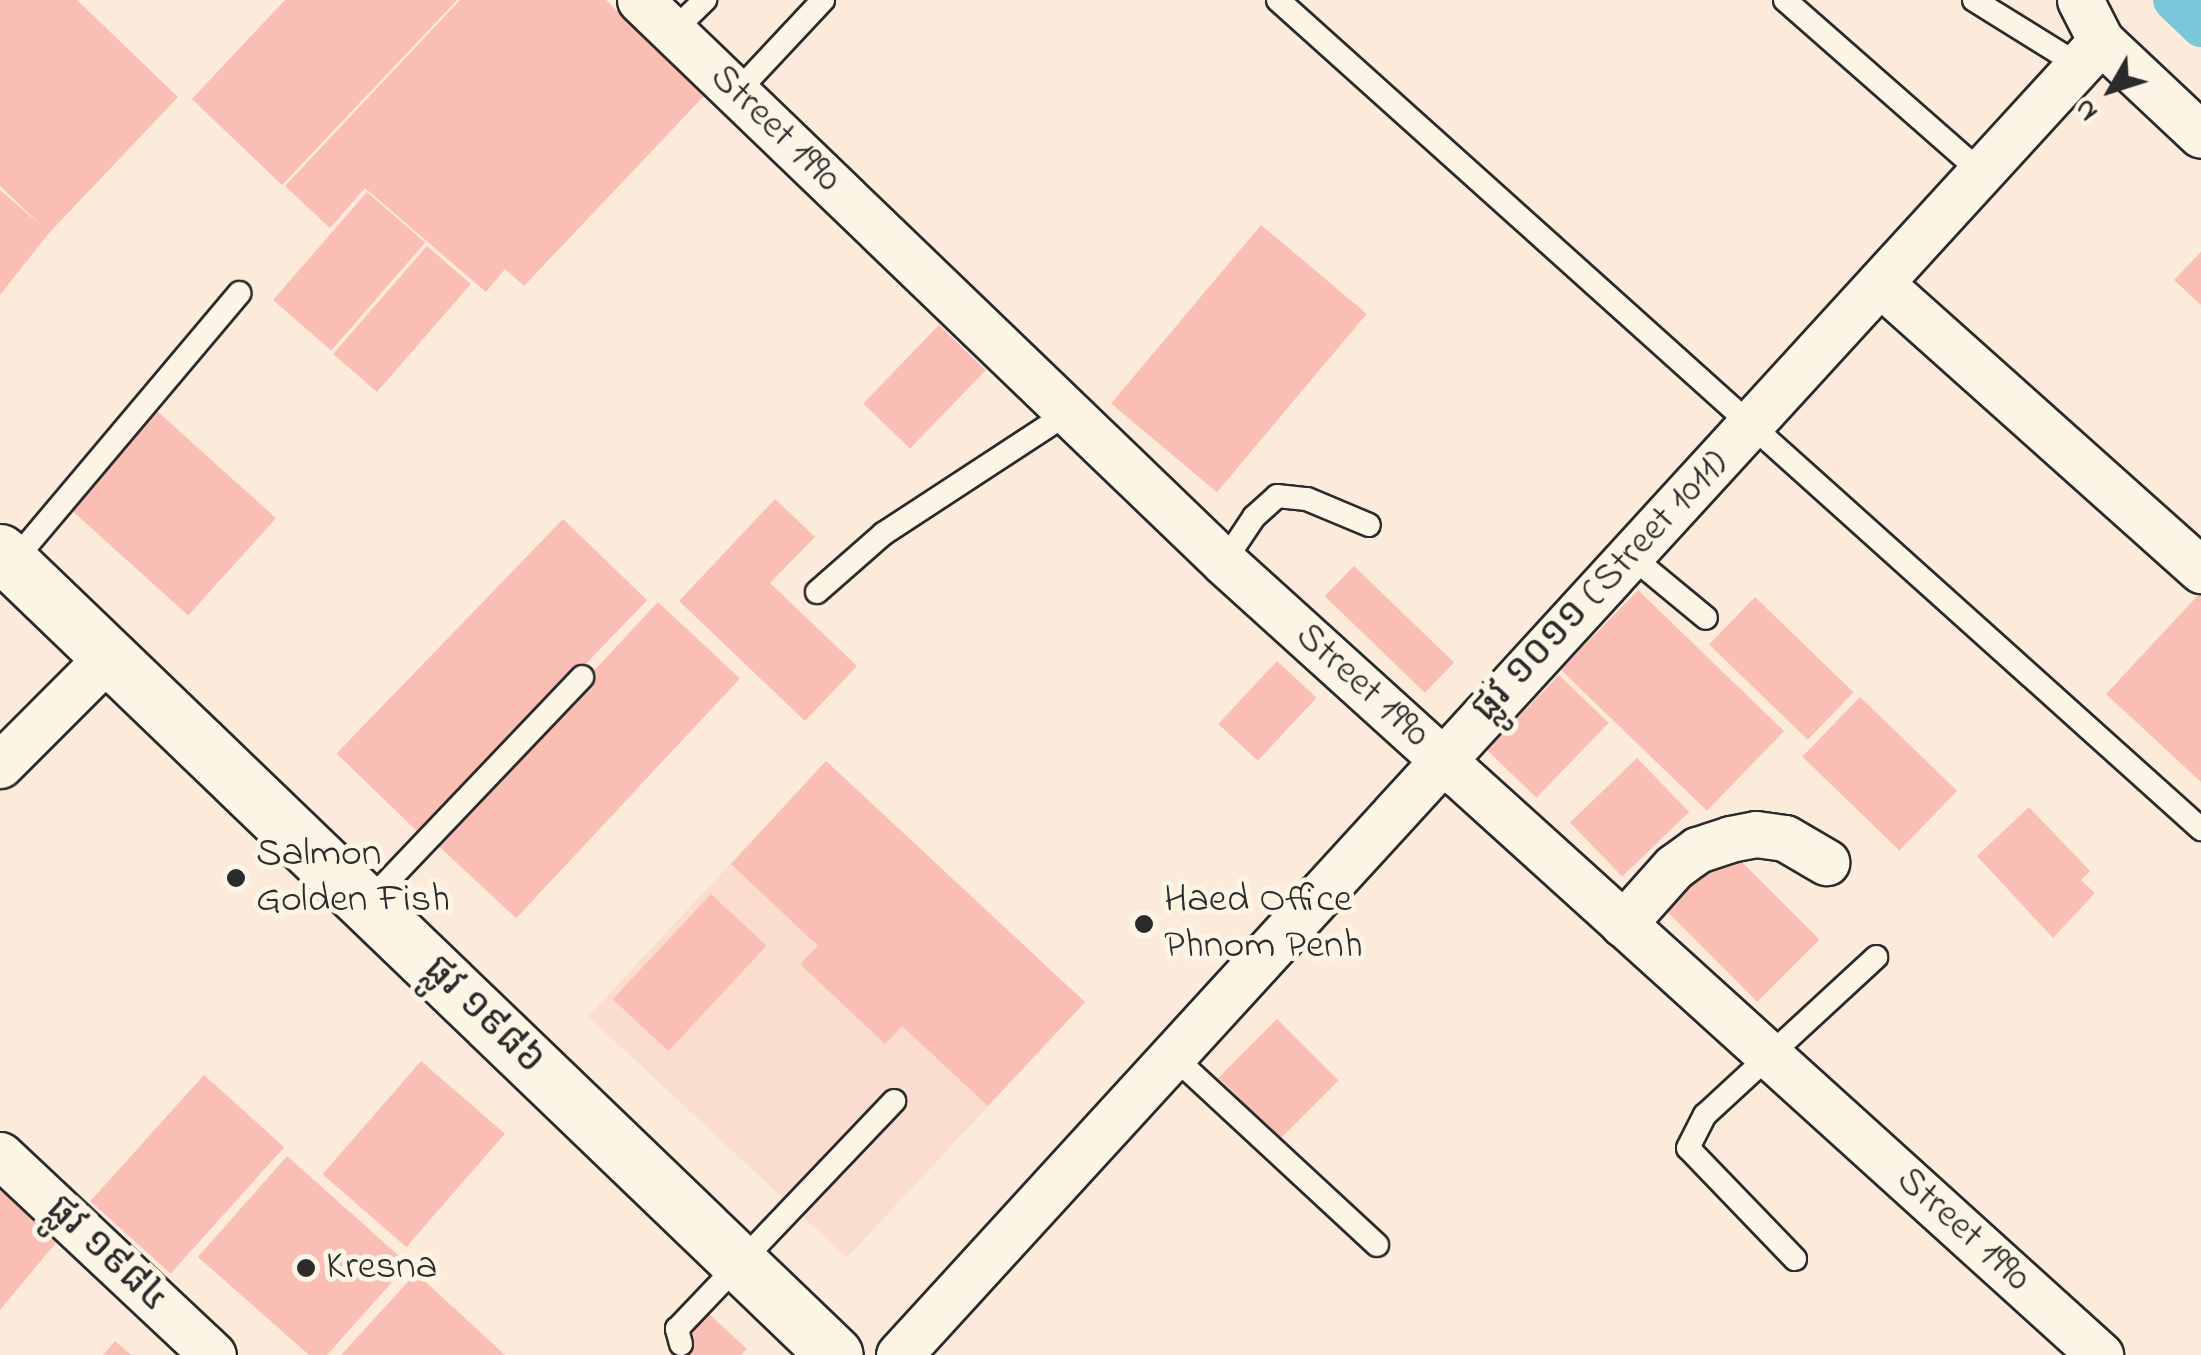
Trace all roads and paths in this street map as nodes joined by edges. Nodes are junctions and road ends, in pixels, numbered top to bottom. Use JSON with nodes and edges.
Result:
{"nodes":[{"id":1,"x":640,"y":0,"type":"edge"},
{"id":2,"x":705,"y":0,"type":"edge"},
{"id":3,"x":823,"y":0,"type":"edge"},
{"id":4,"x":1278,"y":0,"type":"edge"},
{"id":5,"x":1785,"y":0,"type":"edge"},
{"id":6,"x":1974,"y":0,"type":"edge"},
{"id":7,"x":2085,"y":22,"type":"edge"},
{"id":8,"x":672,"y":31,"type":"junction"},
{"id":9,"x":737,"y":92,"type":"junction"},
{"id":10,"x":2201,"y":135,"type":"edge"},
{"id":11,"x":1981,"y":172,"type":"junction"},
{"id":12,"x":1880,"y":283,"type":"junction"},
{"id":13,"x":238,"y":293,"type":"dead end"},
{"id":14,"x":1068,"y":412,"type":"junction"},
{"id":15,"x":1749,"y":426,"type":"junction"},
{"id":16,"x":1370,"y":525,"type":"dead end"},
{"id":17,"x":1631,"y":556,"type":"junction"},
{"id":18,"x":6,"y":558,"type":"edge"},
{"id":19,"x":1224,"y":562,"type":"junction"},
{"id":20,"x":2201,"y":570,"type":"edge"},
{"id":21,"x":817,"y":592,"type":"dead end"},
{"id":22,"x":1706,"y":618,"type":"dead end"},
{"id":23,"x":109,"y":656,"type":"junction"},
{"id":24,"x":582,"y":677,"type":"dead end"},
{"id":25,"x":1442,"y":758,"type":"junction"},
{"id":26,"x":0,"y":764,"type":"edge"},
{"id":27,"x":2201,"y":829,"type":"edge"},
{"id":28,"x":1826,"y":862,"type":"dead end"},
{"id":29,"x":367,"y":903,"type":"junction"},
{"id":30,"x":1623,"y":924,"type":"junction"},
{"id":31,"x":1876,"y":957,"type":"dead end"},
{"id":32,"x":1770,"y":1054,"type":"junction"},
{"id":33,"x":1173,"y":1056,"type":"junction"},
{"id":34,"x":894,"y":1100,"type":"dead end"},
{"id":35,"x":0,"y":1155,"type":"edge"},
{"id":36,"x":1377,"y":1245,"type":"dead end"},
{"id":37,"x":1794,"y":1259,"type":"dead end"},
{"id":38,"x":739,"y":1265,"type":"junction"},
{"id":39,"x":680,"y":1344,"type":"dead end"},
{"id":40,"x":213,"y":1355,"type":"edge"},
{"id":41,"x":835,"y":1355,"type":"edge"},
{"id":42,"x":900,"y":1355,"type":"edge"},
{"id":43,"x":2100,"y":1355,"type":"edge"}],
"edges":[{"from":1,"to":8,"type":"street","name":"Street 1990"},
{"from":2,"to":8,"type":"lane"},
{"from":3,"to":9,"type":"lane"},
{"from":4,"to":15,"type":"lane"},
{"from":5,"to":11,"type":"lane"},
{"from":6,"to":7,"type":"lane"},
{"from":7,"to":10,"type":"street"},
{"from":7,"to":11,"type":"street","name":"ផ្លូវ ១០១១ (Street 1011)"},
{"from":8,"to":9,"type":"street","name":"Street 1990"},
{"from":9,"to":14,"type":"street","name":"Street 1990"},
{"from":11,"to":12,"type":"street","name":"ផ្លូវ ១០១១ (Street 1011)"},
{"from":12,"to":15,"type":"street","name":"ផ្លូវ ១០១១ (Street 1011)"},
{"from":12,"to":20,"type":"street"},
{"from":13,"to":18,"type":"lane"},
{"from":14,"to":19,"type":"street","name":"Street 1990"},
{"from":14,"to":21,"type":"lane"},
{"from":15,"to":17,"type":"street","name":"ផ្លូវ ១០១១ (Street 1011)"},
{"from":15,"to":27,"type":"lane"},
{"from":16,"to":19,"type":"lane"},
{"from":17,"to":22,"type":"lane"},
{"from":17,"to":25,"type":"street","name":"ផ្លូវ ១០១១ (Street 1011)"},
{"from":18,"to":23,"type":"main road","name":"ផ្លូវ ១៩៨៦"},
{"from":19,"to":25,"type":"street","name":"Street 1990"},
{"from":23,"to":26,"type":"street"},
{"from":23,"to":29,"type":"main road","name":"ផ្លូវ ១៩៨៦"},
{"from":24,"to":29,"type":"lane"},
{"from":25,"to":30,"type":"street","name":"Street 1990"},
{"from":25,"to":33,"type":"street","name":"ផ្លូវ ១០១១ (Street 1011)"},
{"from":28,"to":30,"type":"street"},
{"from":29,"to":38,"type":"main road","name":"ផ្លូវ ១៩៨៦"},
{"from":30,"to":32,"type":"street","name":"Street 1990"},
{"from":31,"to":32,"type":"lane"},
{"from":32,"to":37,"type":"lane"},
{"from":32,"to":43,"type":"street","name":"Street 1990"},
{"from":33,"to":36,"type":"lane"},
{"from":33,"to":42,"type":"street","name":"ផ្លូវ ១០១១ (Street 1011)"},
{"from":34,"to":38,"type":"lane"},
{"from":35,"to":40,"type":"street","name":"ផ្លូវ ១៩៨៤"},
{"from":38,"to":39,"type":"lane"},
{"from":38,"to":41,"type":"main road","name":"ផ្លូវ ១៩៨៦"}]}
